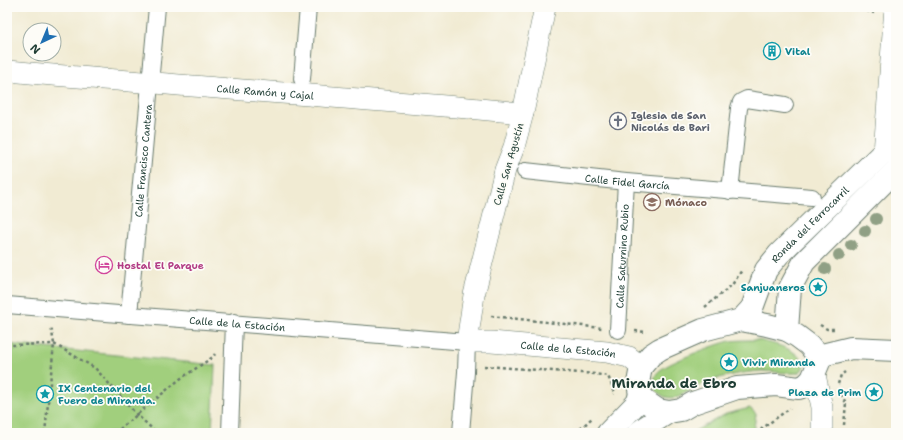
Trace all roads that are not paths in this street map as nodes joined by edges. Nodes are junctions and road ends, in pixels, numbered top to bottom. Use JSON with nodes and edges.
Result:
{"nodes":[{"id":1,"x":157,"y":7,"type":"edge"},
{"id":2,"x":308,"y":7,"type":"edge"},
{"id":3,"x":545,"y":7,"type":"edge"},
{"id":4,"x":895,"y":7,"type":"edge"},
{"id":5,"x":7,"y":71,"type":"edge"},
{"id":6,"x":302,"y":79,"type":"dead end"},
{"id":7,"x":150,"y":84,"type":"junction"},
{"id":8,"x":785,"y":105,"type":"dead end"},
{"id":9,"x":896,"y":110,"type":"edge"},
{"id":10,"x":522,"y":113,"type":"junction"},
{"id":11,"x":896,"y":119,"type":"edge"},
{"id":12,"x":892,"y":154,"type":"edge"},
{"id":13,"x":525,"y":172,"type":"dead end"},
{"id":14,"x":626,"y":182,"type":"junction"},
{"id":15,"x":730,"y":191,"type":"junction"},
{"id":16,"x":812,"y":197,"type":"dead end"},
{"id":17,"x":7,"y":305,"type":"edge"},
{"id":18,"x":128,"y":315,"type":"junction"},
{"id":19,"x":741,"y":320,"type":"junction"},
{"id":20,"x":234,"y":322,"type":"junction"},
{"id":21,"x":618,"y":330,"type":"dead end"},
{"id":22,"x":787,"y":330,"type":"junction"},
{"id":23,"x":466,"y":342,"type":"junction"},
{"id":24,"x":896,"y":350,"type":"edge"},
{"id":25,"x":817,"y":365,"type":"junction"},
{"id":26,"x":641,"y":367,"type":"junction"},
{"id":27,"x":640,"y":395,"type":"junction"},
{"id":28,"x":669,"y":412,"type":"junction"},
{"id":29,"x":230,"y":433,"type":"edge"},
{"id":30,"x":461,"y":433,"type":"edge"},
{"id":31,"x":608,"y":433,"type":"edge"},
{"id":32,"x":638,"y":433,"type":"edge"},
{"id":33,"x":822,"y":433,"type":"edge"}],
"edges":[{"from":1,"to":7,"type":"street","name":"Calle Francisco Cantera"},
{"from":2,"to":6,"type":"street"},
{"from":3,"to":10,"type":"street","name":"Calle San Agustín"},
{"from":4,"to":12,"type":"street"},
{"from":5,"to":7,"type":"street","name":"Calle Ramón y Cajal"},
{"from":7,"to":10,"type":"street","name":"Calle Ramón y Cajal"},
{"from":7,"to":18,"type":"street","name":"Calle Francisco Cantera"},
{"from":8,"to":15,"type":"street"},
{"from":9,"to":11,"type":"street"},
{"from":10,"to":23,"type":"street","name":"Calle San Agustín"},
{"from":12,"to":19,"type":"main road","name":"Ronda del Ferrocarril"},
{"from":12,"to":22,"type":"main road","name":"Ronda del Ferrocarril"},
{"from":13,"to":14,"type":"street","name":"Calle Fidel García"},
{"from":14,"to":15,"type":"street","name":"Calle Fidel García"},
{"from":14,"to":21,"type":"street","name":"Calle Saturnino Rubio"},
{"from":15,"to":16,"type":"street","name":"Calle Fidel García"},
{"from":17,"to":18,"type":"street","name":"Calle de la Estación"},
{"from":18,"to":20,"type":"street","name":"Calle de la Estación"},
{"from":19,"to":22,"type":"main road"},
{"from":19,"to":26,"type":"main road"},
{"from":20,"to":23,"type":"street","name":"Calle de la Estación"},
{"from":20,"to":29,"type":"street"},
{"from":22,"to":25,"type":"main road"},
{"from":23,"to":26,"type":"street","name":"Calle de la Estación"},
{"from":23,"to":30,"type":"street"},
{"from":24,"to":25,"type":"main road"},
{"from":25,"to":28,"type":"main road"},
{"from":25,"to":33,"type":"street"},
{"from":26,"to":27,"type":"main road"},
{"from":27,"to":28,"type":"main road"},
{"from":27,"to":31,"type":"main road"},
{"from":28,"to":32,"type":"main road"}]}
